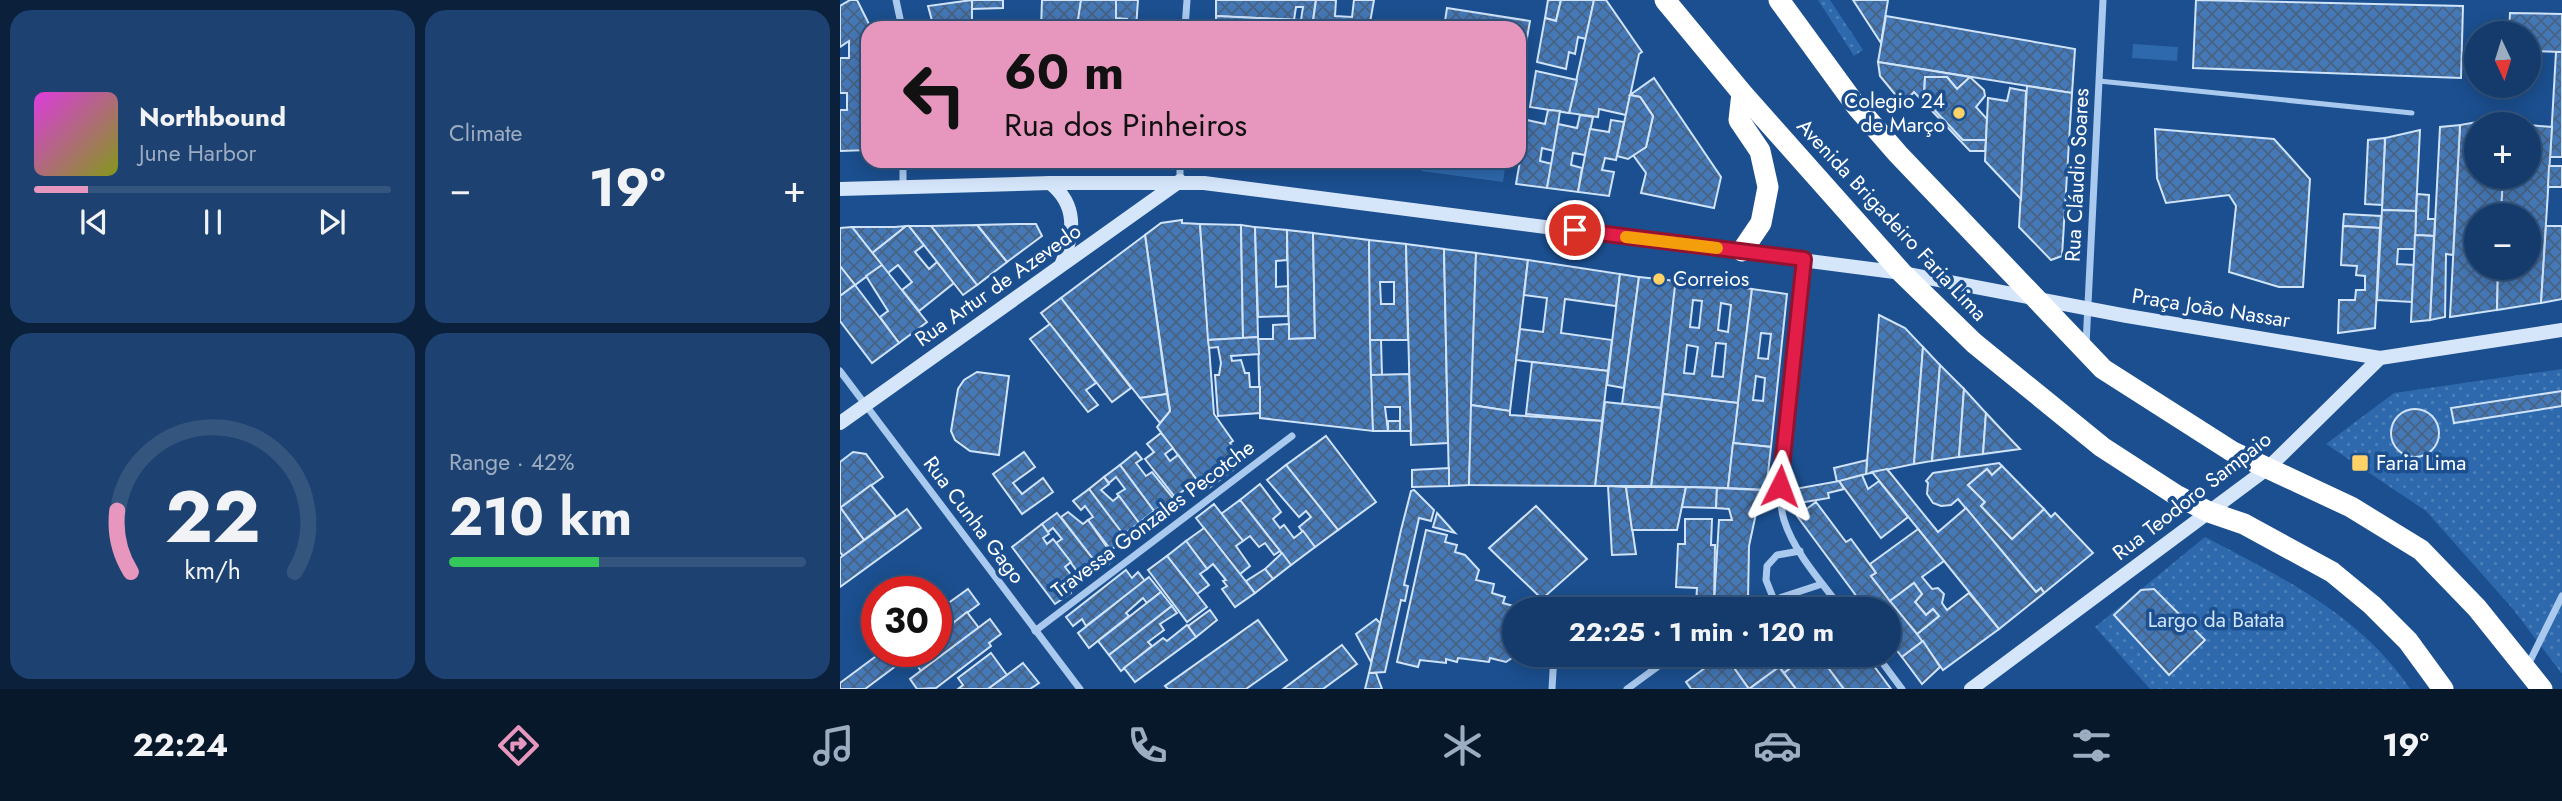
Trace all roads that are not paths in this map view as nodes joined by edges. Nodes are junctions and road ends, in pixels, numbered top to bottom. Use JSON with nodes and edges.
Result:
{"nodes":[{"id":1,"x":896,"y":0,"type":"edge"},
{"id":2,"x":1186,"y":0,"type":"edge"},
{"id":3,"x":1665,"y":0,"type":"edge"},
{"id":4,"x":1779,"y":0,"type":"edge"},
{"id":5,"x":2103,"y":0,"type":"edge"},
{"id":6,"x":900,"y":21,"type":"edge"},
{"id":7,"x":1185,"y":21,"type":"edge"},
{"id":8,"x":2099,"y":81,"type":"junction"},
{"id":9,"x":1742,"y":93,"type":"junction"},
{"id":10,"x":2412,"y":113,"type":"dead end"},
{"id":11,"x":903,"y":168,"type":"edge"},
{"id":12,"x":1180,"y":168,"type":"edge"},
{"id":13,"x":1180,"y":181,"type":"junction"},
{"id":14,"x":1050,"y":183,"type":"junction"},
{"id":15,"x":903,"y":185,"type":"junction"},
{"id":16,"x":840,"y":188,"type":"edge"},
{"id":17,"x":1742,"y":251,"type":"junction"},
{"id":18,"x":1804,"y":259,"type":"junction"},
{"id":19,"x":1062,"y":265,"type":"junction"},
{"id":20,"x":1902,"y":273,"type":"junction"},
{"id":21,"x":2034,"y":298,"type":"junction"},
{"id":22,"x":2089,"y":308,"type":"junction"},
{"id":23,"x":2562,"y":330,"type":"edge"},
{"id":24,"x":2086,"y":352,"type":"junction"},
{"id":25,"x":2380,"y":358,"type":"junction"},
{"id":26,"x":840,"y":371,"type":"edge"},
{"id":27,"x":865,"y":405,"type":"junction"},
{"id":28,"x":840,"y":423,"type":"edge"},
{"id":29,"x":1293,"y":436,"type":"dead end"},
{"id":30,"x":2268,"y":468,"type":"junction"},
{"id":31,"x":2208,"y":512,"type":"junction"},
{"id":32,"x":1800,"y":551,"type":"junction"},
{"id":33,"x":1822,"y":584,"type":"junction"},
{"id":34,"x":2562,"y":596,"type":"edge"},
{"id":35,"x":1772,"y":597,"type":"edge"},
{"id":36,"x":1782,"y":597,"type":"edge"},
{"id":37,"x":1832,"y":597,"type":"edge"},
{"id":38,"x":1035,"y":631,"type":"junction"},
{"id":39,"x":1554,"y":667,"type":"edge"},
{"id":40,"x":1657,"y":667,"type":"edge"},
{"id":41,"x":1886,"y":667,"type":"edge"},
{"id":42,"x":2526,"y":668,"type":"junction"},
{"id":43,"x":1980,"y":686,"type":"edge"},
{"id":44,"x":1080,"y":689,"type":"edge"},
{"id":45,"x":1552,"y":689,"type":"edge"},
{"id":46,"x":1626,"y":689,"type":"edge"},
{"id":47,"x":1902,"y":689,"type":"edge"},
{"id":48,"x":2443,"y":689,"type":"edge"},
{"id":49,"x":2542,"y":689,"type":"edge"}],
"edges":[{"from":1,"to":6,"type":"street"},
{"from":2,"to":7,"type":"street"},
{"from":3,"to":9,"type":"highway","name":"Avenida Brigadeiro Faria Lima"},
{"from":4,"to":21,"type":"highway"},
{"from":5,"to":8,"type":"street","name":"Rua Cláudio Soares"},
{"from":8,"to":10,"type":"lane"},
{"from":8,"to":22,"type":"street","name":"Rua Cláudio Soares"},
{"from":9,"to":17,"type":"highway"},
{"from":9,"to":20,"type":"highway","name":"Avenida Brigadeiro Faria Lima"},
{"from":11,"to":15,"type":"street"},
{"from":12,"to":13,"type":"street"},
{"from":13,"to":14,"type":"main road","name":"Praça João Nassar"},
{"from":13,"to":17,"type":"main road","name":"Praça João Nassar"},
{"from":13,"to":19,"type":"main road","name":"Rua Artur de Azevedo"},
{"from":14,"to":15,"type":"main road","name":"Praça João Nassar"},
{"from":14,"to":19,"type":"main road"},
{"from":15,"to":16,"type":"main road","name":"Praça João Nassar"},
{"from":17,"to":18,"type":"main road","name":"Praça João Nassar"},
{"from":18,"to":20,"type":"main road","name":"Praça João Nassar"},
{"from":18,"to":32,"type":"street"},
{"from":19,"to":27,"type":"main road","name":"Rua Artur de Azevedo"},
{"from":20,"to":21,"type":"main road","name":"Praça João Nassar"},
{"from":20,"to":31,"type":"highway","name":"Avenida Brigadeiro Faria Lima"},
{"from":21,"to":22,"type":"main road","name":"Praça João Nassar"},
{"from":21,"to":24,"type":"highway"},
{"from":22,"to":24,"type":"street","name":"Rua Cláudio Soares"},
{"from":22,"to":25,"type":"main road","name":"Praça João Nassar"},
{"from":23,"to":25,"type":"main road"},
{"from":24,"to":30,"type":"highway"},
{"from":25,"to":30,"type":"main road","name":"Rua Teodoro Sampaio"},
{"from":26,"to":27,"type":"street","name":"Rua Cunha Gago"},
{"from":27,"to":28,"type":"main road","name":"Rua Artur de Azevedo"},
{"from":27,"to":38,"type":"street","name":"Rua Cunha Gago"},
{"from":29,"to":38,"type":"street","name":"Travessa Gonzales Pecotche"},
{"from":30,"to":31,"type":"main road","name":"Rua Teodoro Sampaio"},
{"from":30,"to":42,"type":"highway"},
{"from":31,"to":43,"type":"main road","name":"Rua Teodoro Sampaio"},
{"from":31,"to":48,"type":"highway","name":"Avenida Brigadeiro Faria Lima"},
{"from":32,"to":33,"type":"street"},
{"from":32,"to":35,"type":"street"},
{"from":33,"to":36,"type":"street"},
{"from":33,"to":37,"type":"street"},
{"from":34,"to":42,"type":"street"},
{"from":38,"to":44,"type":"street","name":"Rua Cunha Gago"},
{"from":39,"to":45,"type":"street"},
{"from":40,"to":46,"type":"street"},
{"from":41,"to":47,"type":"street"},
{"from":42,"to":49,"type":"highway"}]}
